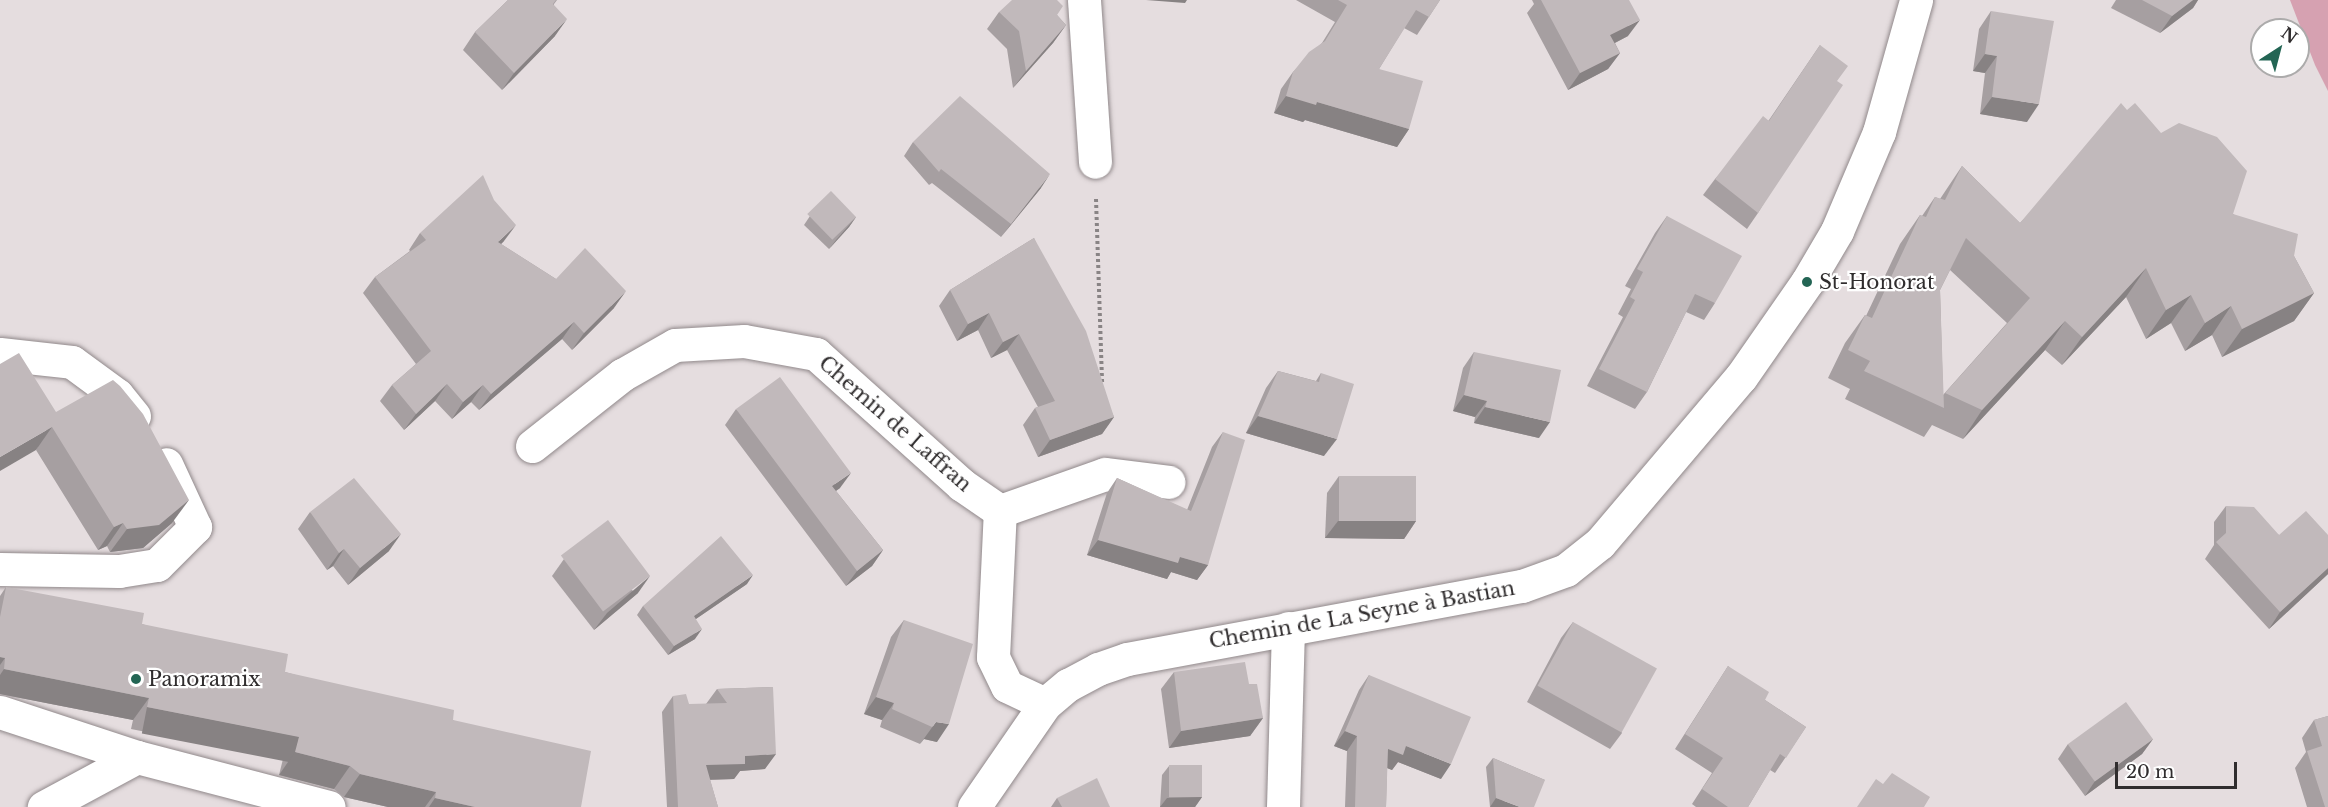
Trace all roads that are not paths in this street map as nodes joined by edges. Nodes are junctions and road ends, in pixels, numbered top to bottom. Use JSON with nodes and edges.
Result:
{"nodes":[{"id":1,"x":1084,"y":0,"type":"edge"},
{"id":2,"x":1916,"y":0,"type":"edge"},
{"id":3,"x":1095,"y":162,"type":"road end"},
{"id":4,"x":0,"y":354,"type":"edge"},
{"id":5,"x":532,"y":446,"type":"dead end"},
{"id":6,"x":1169,"y":482,"type":"dead end"},
{"id":7,"x":1000,"y":511,"type":"junction"},
{"id":8,"x":0,"y":569,"type":"edge"},
{"id":9,"x":1288,"y":628,"type":"junction"},
{"id":10,"x":1045,"y":704,"type":"junction"},
{"id":11,"x":0,"y":712,"type":"edge"},
{"id":12,"x":137,"y":757,"type":"junction"},
{"id":13,"x":44,"y":807,"type":"edge"},
{"id":14,"x":329,"y":807,"type":"edge"},
{"id":15,"x":974,"y":807,"type":"edge"},
{"id":16,"x":1283,"y":807,"type":"edge"}],
"edges":[{"from":1,"to":3,"type":"street"},
{"from":2,"to":9,"type":"street","name":"Chemin de La Seyne à Bastian"},
{"from":4,"to":8,"type":"street"},
{"from":5,"to":7,"type":"street","name":"Chemin de Laffran"},
{"from":6,"to":7,"type":"street"},
{"from":7,"to":10,"type":"street"},
{"from":9,"to":10,"type":"street","name":"Chemin de La Seyne à Bastian"},
{"from":9,"to":16,"type":"street"},
{"from":10,"to":15,"type":"street","name":"Chemin de La Seyne à Bastian"},
{"from":11,"to":12,"type":"street"},
{"from":12,"to":13,"type":"street"},
{"from":12,"to":14,"type":"street"}]}
